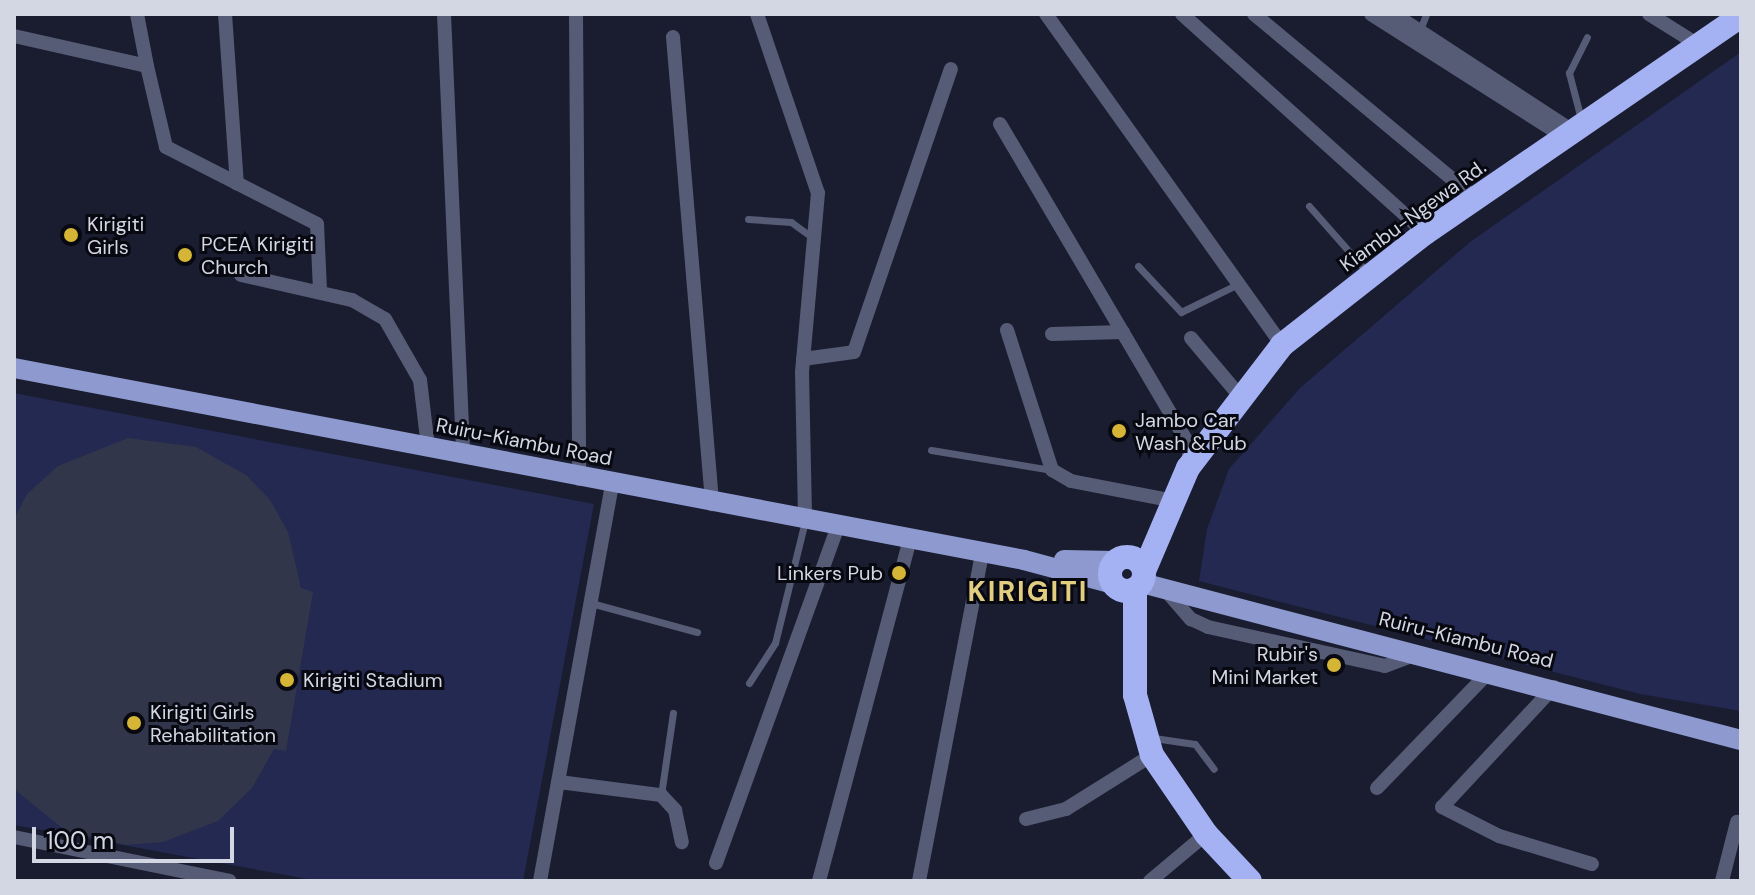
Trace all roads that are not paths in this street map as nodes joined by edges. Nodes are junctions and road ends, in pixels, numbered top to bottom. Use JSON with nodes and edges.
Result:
{"nodes":[{"id":1,"x":137,"y":14,"type":"edge"},
{"id":2,"x":225,"y":14,"type":"edge"},
{"id":3,"x":444,"y":14,"type":"edge"},
{"id":4,"x":576,"y":14,"type":"edge"},
{"id":5,"x":757,"y":14,"type":"edge"},
{"id":6,"x":1046,"y":14,"type":"edge"},
{"id":7,"x":1182,"y":14,"type":"edge"},
{"id":8,"x":1254,"y":14,"type":"edge"},
{"id":9,"x":1371,"y":14,"type":"edge"},
{"id":10,"x":1394,"y":14,"type":"edge"},
{"id":11,"x":1426,"y":14,"type":"edge"},
{"id":12,"x":1649,"y":14,"type":"edge"},
{"id":13,"x":1741,"y":16,"type":"edge"},
{"id":14,"x":1420,"y":30,"type":"junction"},
{"id":15,"x":14,"y":36,"type":"edge"},
{"id":16,"x":673,"y":37,"type":"dead end"},
{"id":17,"x":1587,"y":37,"type":"dead end"},
{"id":18,"x":1700,"y":46,"type":"junction"},
{"id":19,"x":147,"y":66,"type":"junction"},
{"id":20,"x":951,"y":69,"type":"dead end"},
{"id":21,"x":1000,"y":124,"type":"dead end"},
{"id":22,"x":1573,"y":131,"type":"junction"},
{"id":23,"x":237,"y":184,"type":"junction"},
{"id":24,"x":1476,"y":199,"type":"junction"},
{"id":25,"x":1309,"y":206,"type":"dead end"},
{"id":26,"x":748,"y":219,"type":"dead end"},
{"id":27,"x":1425,"y":233,"type":"junction"},
{"id":28,"x":813,"y":238,"type":"junction"},
{"id":29,"x":1138,"y":266,"type":"dead end"},
{"id":30,"x":241,"y":275,"type":"dead end"},
{"id":31,"x":1370,"y":276,"type":"junction"},
{"id":32,"x":1236,"y":285,"type":"junction"},
{"id":33,"x":320,"y":291,"type":"junction"},
{"id":34,"x":1007,"y":330,"type":"dead end"},
{"id":35,"x":1123,"y":332,"type":"junction"},
{"id":36,"x":1052,"y":334,"type":"dead end"},
{"id":37,"x":1191,"y":338,"type":"dead end"},
{"id":38,"x":1282,"y":345,"type":"junction"},
{"id":39,"x":803,"y":359,"type":"junction"},
{"id":40,"x":14,"y":368,"type":"edge"},
{"id":41,"x":1239,"y":395,"type":"junction"},
{"id":42,"x":428,"y":447,"type":"junction"},
{"id":43,"x":931,"y":450,"type":"dead end"},
{"id":44,"x":463,"y":455,"type":"junction"},
{"id":45,"x":1188,"y":468,"type":"junction"},
{"id":46,"x":1052,"y":470,"type":"junction"},
{"id":47,"x":579,"y":479,"type":"junction"},
{"id":48,"x":612,"y":485,"type":"junction"},
{"id":49,"x":712,"y":504,"type":"junction"},
{"id":50,"x":1173,"y":505,"type":"junction"},
{"id":51,"x":805,"y":521,"type":"junction"},
{"id":52,"x":838,"y":526,"type":"junction"},
{"id":53,"x":910,"y":540,"type":"junction"},
{"id":54,"x":982,"y":553,"type":"junction"},
{"id":55,"x":1127,"y":577,"type":"junction"},
{"id":56,"x":1173,"y":594,"type":"junction"},
{"id":57,"x":591,"y":603,"type":"junction"},
{"id":58,"x":1304,"y":623,"type":"junction"},
{"id":59,"x":697,"y":632,"type":"dead end"},
{"id":60,"x":1317,"y":650,"type":"junction"},
{"id":61,"x":1420,"y":653,"type":"junction"},
{"id":62,"x":1489,"y":672,"type":"junction"},
{"id":63,"x":749,"y":683,"type":"dead end"},
{"id":64,"x":1554,"y":687,"type":"junction"},
{"id":65,"x":673,"y":713,"type":"dead end"},
{"id":66,"x":1741,"y":740,"type":"edge"},
{"id":67,"x":1150,"y":746,"type":"junction"},
{"id":68,"x":1214,"y":769,"type":"dead end"},
{"id":69,"x":559,"y":782,"type":"junction"},
{"id":70,"x":1377,"y":788,"type":"dead end"},
{"id":71,"x":661,"y":795,"type":"junction"},
{"id":72,"x":1740,"y":818,"type":"edge"},
{"id":73,"x":1026,"y":819,"type":"dead end"},
{"id":74,"x":1206,"y":834,"type":"junction"},
{"id":75,"x":14,"y":837,"type":"edge"},
{"id":76,"x":682,"y":842,"type":"dead end"},
{"id":77,"x":716,"y":863,"type":"dead end"},
{"id":78,"x":1592,"y":864,"type":"dead end"},
{"id":79,"x":230,"y":881,"type":"edge"},
{"id":80,"x":540,"y":881,"type":"edge"},
{"id":81,"x":819,"y":881,"type":"edge"},
{"id":82,"x":919,"y":881,"type":"edge"},
{"id":83,"x":1150,"y":881,"type":"edge"},
{"id":84,"x":1250,"y":881,"type":"edge"},
{"id":85,"x":1722,"y":881,"type":"edge"}],
"edges":[{"from":1,"to":19,"type":"street"},
{"from":2,"to":23,"type":"street"},
{"from":3,"to":44,"type":"street"},
{"from":4,"to":47,"type":"street"},
{"from":5,"to":28,"type":"street"},
{"from":6,"to":32,"type":"street"},
{"from":7,"to":27,"type":"street"},
{"from":8,"to":24,"type":"street"},
{"from":9,"to":22,"type":"street"},
{"from":10,"to":14,"type":"street"},
{"from":11,"to":14,"type":"lane"},
{"from":12,"to":18,"type":"street"},
{"from":13,"to":18,"type":"highway","name":"Kiambu-Ngewa Rd."},
{"from":14,"to":22,"type":"street"},
{"from":15,"to":19,"type":"street"},
{"from":16,"to":49,"type":"street"},
{"from":17,"to":22,"type":"lane"},
{"from":18,"to":22,"type":"highway","name":"Kiambu-Ngewa Rd."},
{"from":19,"to":23,"type":"street"},
{"from":20,"to":39,"type":"street"},
{"from":21,"to":35,"type":"street"},
{"from":22,"to":24,"type":"highway","name":"Kiambu-Ngewa Rd."},
{"from":23,"to":33,"type":"street"},
{"from":24,"to":27,"type":"highway","name":"Kiambu-Ngewa Rd."},
{"from":25,"to":31,"type":"lane"},
{"from":26,"to":28,"type":"lane"},
{"from":27,"to":31,"type":"highway","name":"Kiambu-Ngewa Rd."},
{"from":28,"to":39,"type":"street"},
{"from":29,"to":32,"type":"lane"},
{"from":30,"to":33,"type":"street"},
{"from":31,"to":38,"type":"highway","name":"Kiambu-Ngewa Rd."},
{"from":32,"to":38,"type":"street"},
{"from":33,"to":42,"type":"street"},
{"from":34,"to":46,"type":"street"},
{"from":35,"to":36,"type":"street"},
{"from":35,"to":45,"type":"street"},
{"from":37,"to":41,"type":"street"},
{"from":38,"to":41,"type":"highway","name":"Kiambu-Ngewa Rd."},
{"from":39,"to":51,"type":"street"},
{"from":40,"to":42,"type":"main road","name":"Ruiru-Kiambu Road"},
{"from":41,"to":45,"type":"highway","name":"Kiambu-Ngewa Rd."},
{"from":42,"to":44,"type":"main road","name":"Ruiru-Kiambu Road"},
{"from":43,"to":46,"type":"lane"},
{"from":44,"to":47,"type":"main road","name":"Ruiru-Kiambu Road"},
{"from":45,"to":50,"type":"highway","name":"Kiambu-Ngewa Rd."},
{"from":46,"to":50,"type":"street"},
{"from":47,"to":48,"type":"main road","name":"Ruiru-Kiambu Road"},
{"from":48,"to":49,"type":"main road","name":"Ruiru-Kiambu Road"},
{"from":48,"to":57,"type":"street"},
{"from":49,"to":51,"type":"main road","name":"Ruiru-Kiambu Road"},
{"from":50,"to":55,"type":"highway","name":"Kiambu-Ngewa Rd."},
{"from":51,"to":52,"type":"main road","name":"Ruiru-Kiambu Road"},
{"from":51,"to":63,"type":"lane"},
{"from":52,"to":53,"type":"main road","name":"Ruiru-Kiambu Road"},
{"from":52,"to":77,"type":"street"},
{"from":53,"to":54,"type":"main road","name":"Ruiru-Kiambu Road"},
{"from":53,"to":81,"type":"street"},
{"from":54,"to":55,"type":"main road","name":"Ruiru-Kiambu Road"},
{"from":54,"to":82,"type":"street"},
{"from":55,"to":56,"type":"main road","name":"Ruiru-Kiambu Road"},
{"from":55,"to":67,"type":"highway"},
{"from":56,"to":58,"type":"main road","name":"Ruiru-Kiambu Road"},
{"from":56,"to":60,"type":"street"},
{"from":57,"to":59,"type":"lane"},
{"from":57,"to":69,"type":"street"},
{"from":58,"to":60,"type":"street"},
{"from":58,"to":61,"type":"main road","name":"Ruiru-Kiambu Road"},
{"from":60,"to":61,"type":"street"},
{"from":61,"to":62,"type":"main road","name":"Ruiru-Kiambu Road"},
{"from":62,"to":64,"type":"main road","name":"Ruiru-Kiambu Road"},
{"from":62,"to":70,"type":"street"},
{"from":64,"to":66,"type":"main road","name":"Ruiru-Kiambu Road"},
{"from":64,"to":78,"type":"street"},
{"from":65,"to":71,"type":"lane"},
{"from":67,"to":68,"type":"lane"},
{"from":67,"to":73,"type":"street"},
{"from":67,"to":74,"type":"highway"},
{"from":69,"to":71,"type":"street"},
{"from":69,"to":80,"type":"street"},
{"from":71,"to":76,"type":"street"},
{"from":72,"to":85,"type":"street"},
{"from":74,"to":83,"type":"street"},
{"from":74,"to":84,"type":"highway"},
{"from":75,"to":79,"type":"street"}]}
